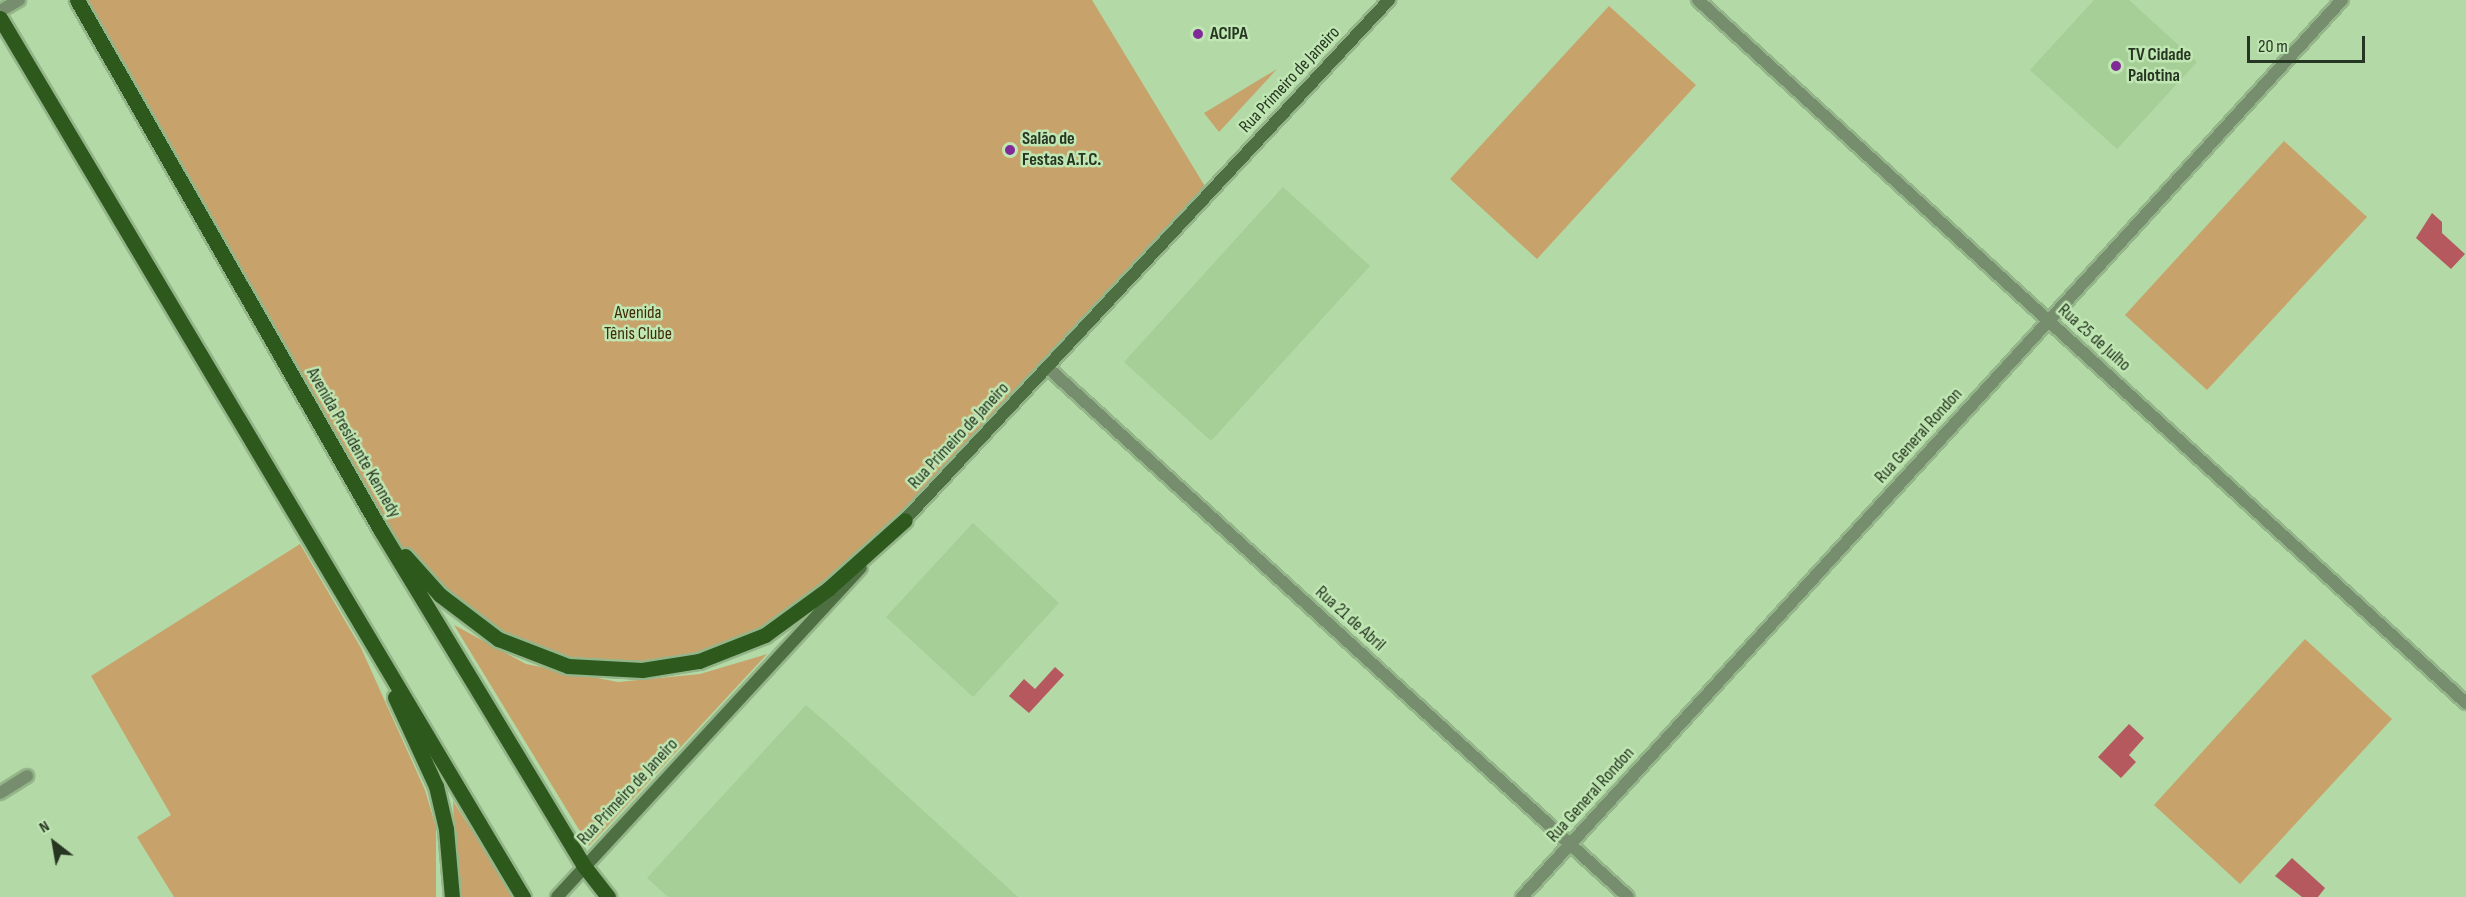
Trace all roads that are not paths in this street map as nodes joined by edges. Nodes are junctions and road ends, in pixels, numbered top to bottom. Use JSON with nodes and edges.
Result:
{"nodes":[{"id":1,"x":19,"y":0,"type":"edge"},
{"id":2,"x":77,"y":0,"type":"edge"},
{"id":3,"x":1389,"y":0,"type":"edge"},
{"id":4,"x":1698,"y":0,"type":"edge"},
{"id":5,"x":2342,"y":0,"type":"edge"},
{"id":6,"x":0,"y":11,"type":"edge"},
{"id":7,"x":0,"y":18,"type":"edge"},
{"id":8,"x":2049,"y":321,"type":"junction"},
{"id":9,"x":1047,"y":367,"type":"junction"},
{"id":10,"x":905,"y":520,"type":"junction"},
{"id":11,"x":380,"y":529,"type":"junction"},
{"id":12,"x":348,"y":600,"type":"junction"},
{"id":13,"x":2466,"y":703,"type":"edge"},
{"id":14,"x":27,"y":776,"type":"dead end"},
{"id":15,"x":0,"y":793,"type":"edge"},
{"id":16,"x":1570,"y":844,"type":"junction"},
{"id":17,"x":584,"y":866,"type":"junction"},
{"id":18,"x":452,"y":897,"type":"edge"},
{"id":19,"x":523,"y":897,"type":"edge"},
{"id":20,"x":556,"y":897,"type":"edge"},
{"id":21,"x":608,"y":897,"type":"edge"},
{"id":22,"x":1522,"y":897,"type":"edge"},
{"id":23,"x":1628,"y":897,"type":"edge"}],
"edges":[{"from":1,"to":6,"type":"street"},
{"from":2,"to":11,"type":"main road","name":"Avenida Presidente Kennedy"},
{"from":3,"to":9,"type":"street","name":"Rua Primeiro de Janeiro"},
{"from":4,"to":8,"type":"street","name":"Rua 25 de Julho"},
{"from":5,"to":8,"type":"street","name":"Rua General Rondon"},
{"from":7,"to":12,"type":"main road"},
{"from":8,"to":13,"type":"street","name":"Rua 25 de Julho"},
{"from":8,"to":16,"type":"street","name":"Rua General Rondon"},
{"from":9,"to":10,"type":"street","name":"Rua Primeiro de Janeiro"},
{"from":9,"to":16,"type":"street","name":"Rua 21 de Abril"},
{"from":10,"to":11,"type":"main road"},
{"from":10,"to":17,"type":"street","name":"Rua Primeiro de Janeiro"},
{"from":11,"to":17,"type":"main road","name":"Avenida Presidente Kennedy"},
{"from":12,"to":18,"type":"main road"},
{"from":12,"to":19,"type":"main road"},
{"from":14,"to":15,"type":"street"},
{"from":16,"to":22,"type":"street","name":"Rua General Rondon"},
{"from":16,"to":23,"type":"street","name":"Rua 21 de Abril"},
{"from":17,"to":20,"type":"street","name":"Rua Primeiro de Janeiro"},
{"from":17,"to":21,"type":"main road","name":"Avenida Presidente Kennedy"}]}
